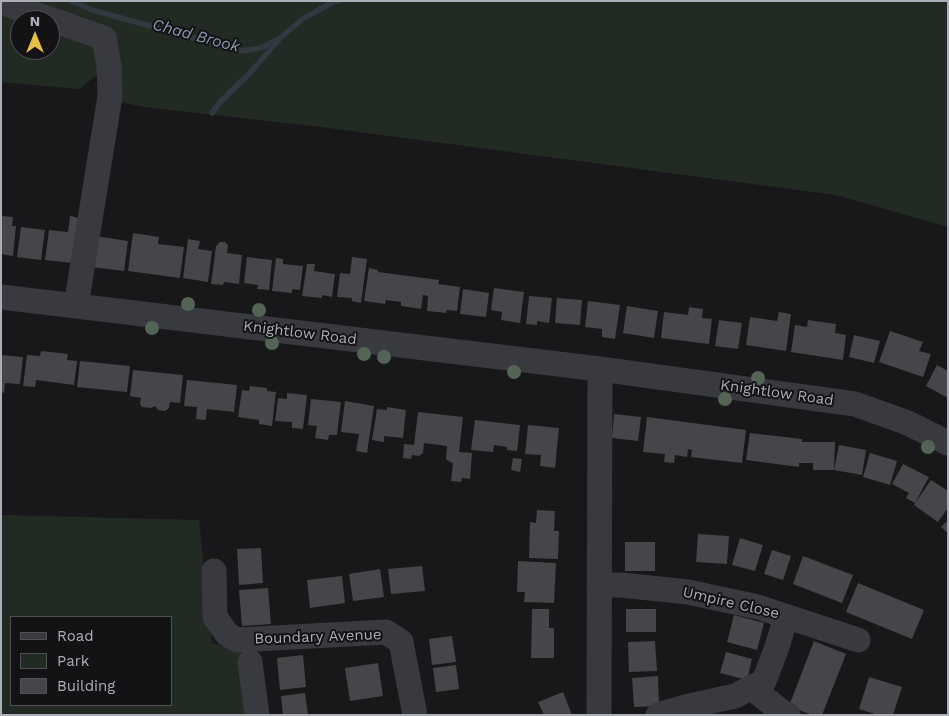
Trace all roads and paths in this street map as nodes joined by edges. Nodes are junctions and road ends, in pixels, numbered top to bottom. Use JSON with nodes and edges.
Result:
{"nodes":[{"id":1,"x":1,"y":2,"type":"edge"},
{"id":2,"x":1,"y":297,"type":"edge"},
{"id":3,"x":76,"y":306,"type":"junction"},
{"id":4,"x":600,"y":369,"type":"junction"},
{"id":5,"x":948,"y":443,"type":"edge"},
{"id":6,"x":214,"y":571,"type":"dead end"},
{"id":7,"x":599,"y":586,"type":"junction"},
{"id":8,"x":786,"y":617,"type":"junction"},
{"id":9,"x":858,"y":640,"type":"dead end"},
{"id":10,"x":250,"y":662,"type":"dead end"},
{"id":11,"x":752,"y":688,"type":"junction"},
{"id":12,"x":257,"y":715,"type":"edge"},
{"id":13,"x":415,"y":715,"type":"edge"},
{"id":14,"x":599,"y":715,"type":"edge"},
{"id":15,"x":658,"y":715,"type":"edge"},
{"id":16,"x":788,"y":715,"type":"edge"}],
"edges":[{"from":1,"to":3,"type":"street"},
{"from":2,"to":3,"type":"street","name":"Knightlow Road"},
{"from":3,"to":4,"type":"street","name":"Knightlow Road"},
{"from":4,"to":5,"type":"street","name":"Knightlow Road"},
{"from":4,"to":7,"type":"street"},
{"from":6,"to":13,"type":"street","name":"Boundary Avenue"},
{"from":7,"to":8,"type":"street","name":"Umpire Close"},
{"from":7,"to":14,"type":"street"},
{"from":8,"to":9,"type":"street","name":"Umpire Close"},
{"from":8,"to":11,"type":"street"},
{"from":10,"to":12,"type":"street"},
{"from":11,"to":15,"type":"street"},
{"from":11,"to":16,"type":"street"}]}
